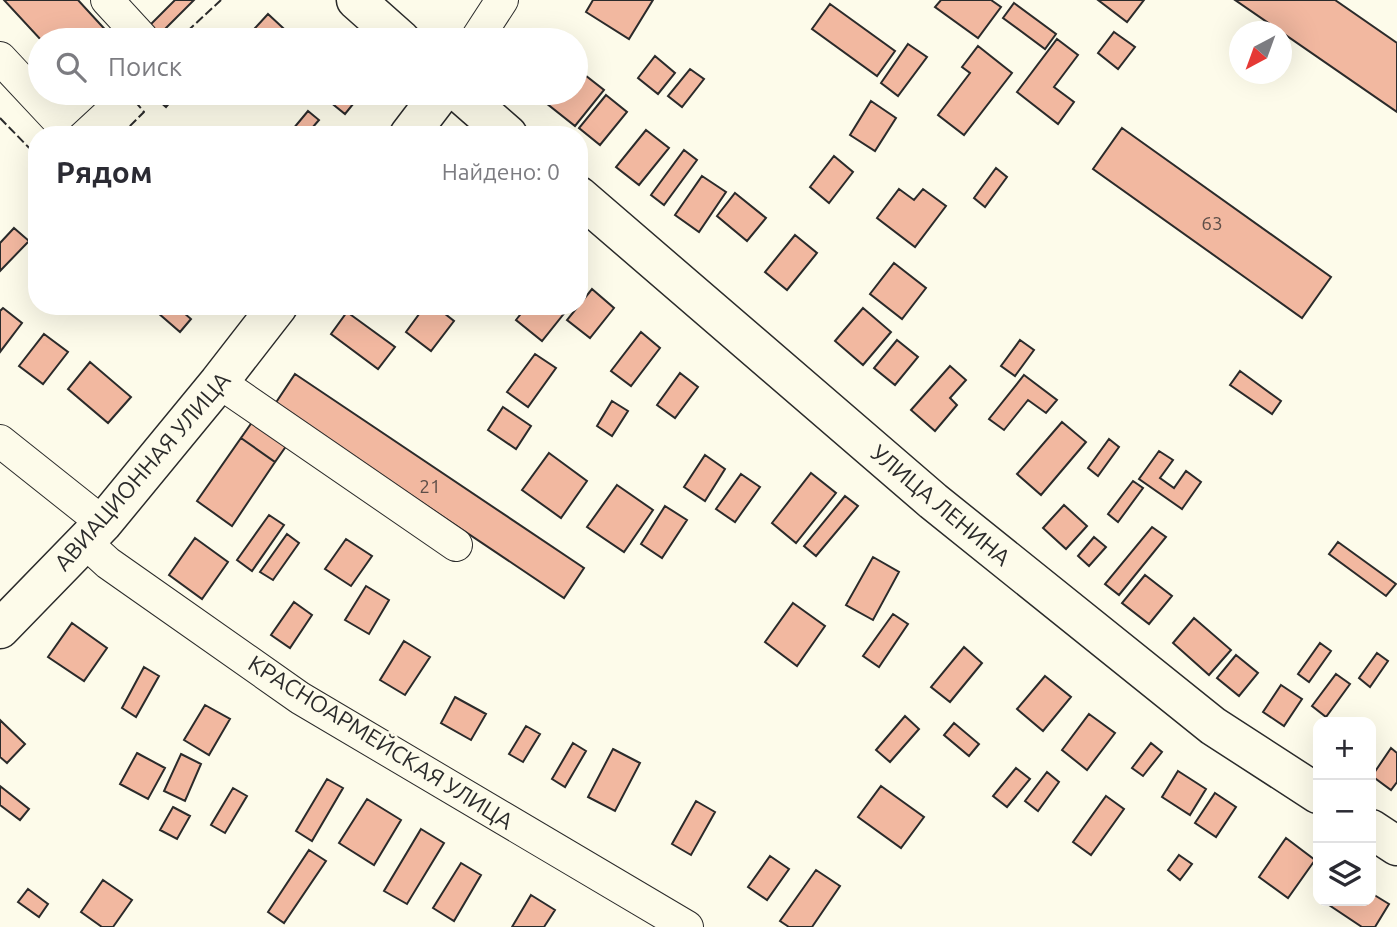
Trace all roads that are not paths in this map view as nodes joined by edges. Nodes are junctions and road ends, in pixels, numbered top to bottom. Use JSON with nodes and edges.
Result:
{"nodes":[{"id":1,"x":107,"y":0,"type":"edge"},
{"id":2,"x":356,"y":0,"type":"edge"},
{"id":3,"x":502,"y":0,"type":"edge"},
{"id":4,"x":133,"y":28,"type":"edge"},
{"id":5,"x":388,"y":28,"type":"edge"},
{"id":6,"x":484,"y":28,"type":"edge"},
{"id":7,"x":0,"y":58,"type":"edge"},
{"id":8,"x":28,"y":88,"type":"edge"},
{"id":9,"x":44,"y":105,"type":"edge"},
{"id":10,"x":70,"y":105,"type":"edge"},
{"id":11,"x":432,"y":105,"type":"edge"},
{"id":12,"x":474,"y":105,"type":"edge"},
{"id":13,"x":416,"y":126,"type":"edge"},
{"id":14,"x":498,"y":126,"type":"edge"},
{"id":15,"x":588,"y":204,"type":"edge"},
{"id":16,"x":271,"y":315,"type":"edge"},
{"id":17,"x":219,"y":382,"type":"junction"},
{"id":18,"x":0,"y":441,"type":"edge"},
{"id":19,"x":94,"y":533,"type":"junction"},
{"id":20,"x":456,"y":545,"type":"dead end"},
{"id":21,"x":0,"y":629,"type":"edge"},
{"id":22,"x":1313,"y":791,"type":"edge"},
{"id":23,"x":1376,"y":832,"type":"edge"},
{"id":24,"x":1397,"y":846,"type":"edge"},
{"id":25,"x":687,"y":927,"type":"edge"}],
"edges":[{"from":1,"to":4,"type":"street"},
{"from":2,"to":5,"type":"main road"},
{"from":3,"to":6,"type":"street"},
{"from":7,"to":8,"type":"street"},
{"from":9,"to":10,"type":"street"},
{"from":11,"to":13,"type":"main road"},
{"from":12,"to":14,"type":"main road"},
{"from":15,"to":22,"type":"main road","name":"УЛИЦА ЛЕНИНА"},
{"from":16,"to":17,"type":"main road","name":"АВИАЦИОННАЯ УЛИЦА"},
{"from":17,"to":19,"type":"main road","name":"АВИАЦИОННАЯ УЛИЦА"},
{"from":17,"to":20,"type":"street"},
{"from":18,"to":19,"type":"street","name":"КРАСНОАРМЕЙСКАЯ УЛИЦА"},
{"from":19,"to":21,"type":"main road","name":"АВИАЦИОННАЯ УЛИЦА"},
{"from":19,"to":25,"type":"street","name":"КРАСНОАРМЕЙСКАЯ УЛИЦА"},
{"from":23,"to":24,"type":"main road"}]}
